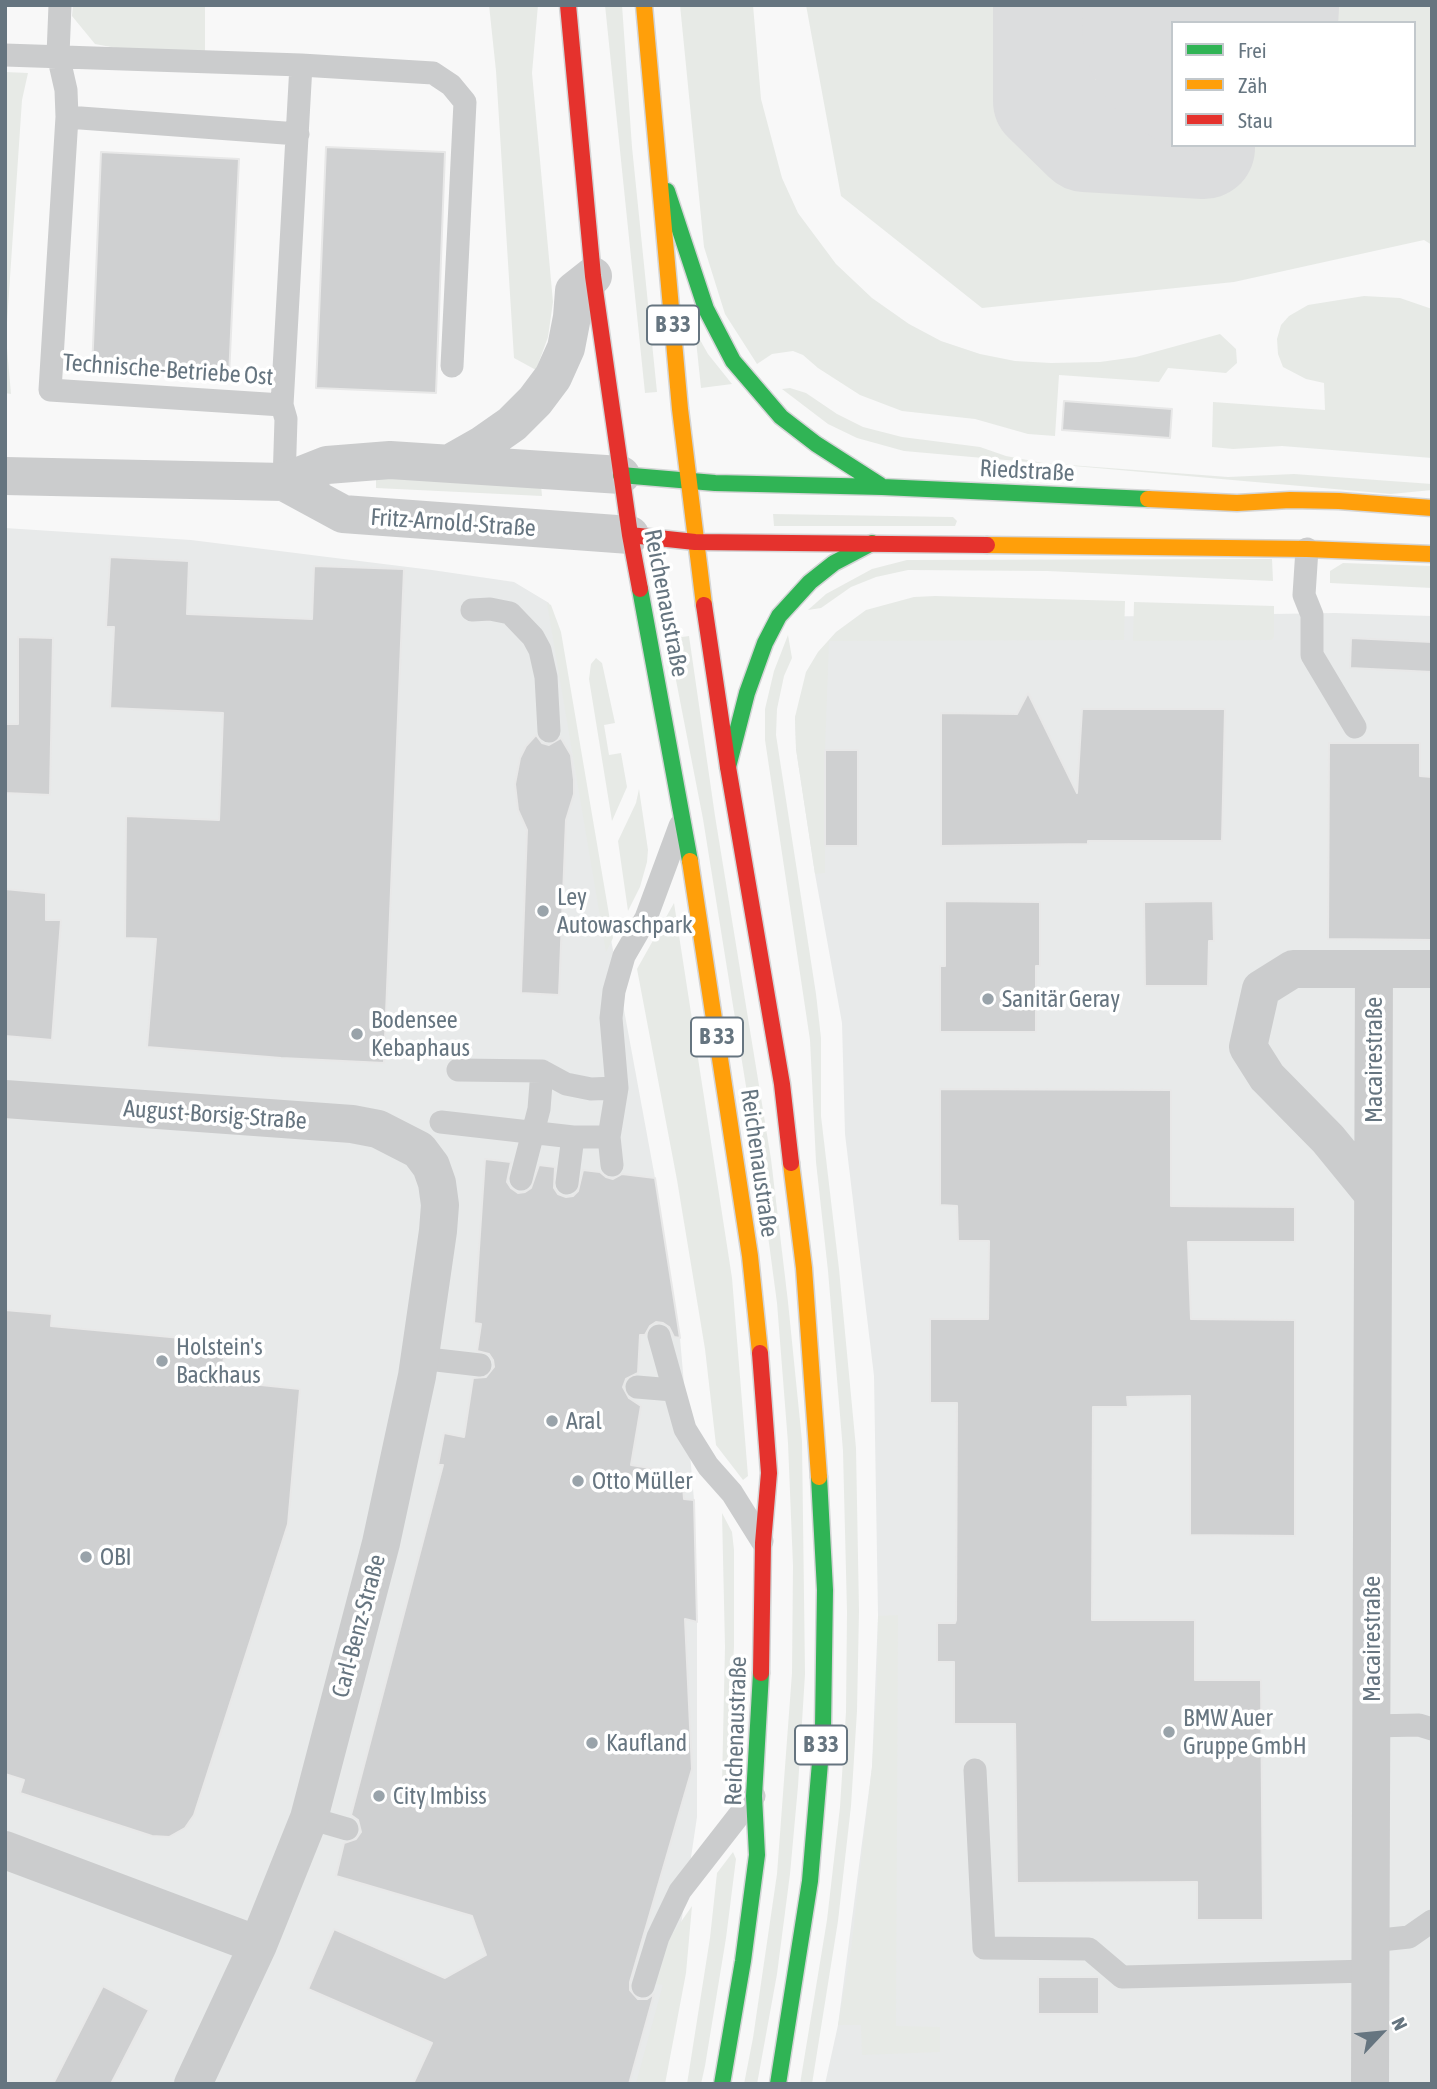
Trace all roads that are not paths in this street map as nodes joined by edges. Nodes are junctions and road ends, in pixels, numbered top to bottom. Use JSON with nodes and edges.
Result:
{"nodes":[{"id":1,"x":60,"y":5,"type":"edge"},
{"id":2,"x":568,"y":5,"type":"edge"},
{"id":3,"x":644,"y":5,"type":"edge"},
{"id":4,"x":5,"y":55,"type":"edge"},
{"id":5,"x":58,"y":55,"type":"junction"},
{"id":6,"x":301,"y":65,"type":"junction"},
{"id":7,"x":67,"y":117,"type":"junction"},
{"id":8,"x":299,"y":134,"type":"junction"},
{"id":9,"x":659,"y":169,"type":"junction"},
{"id":10,"x":593,"y":276,"type":"junction"},
{"id":11,"x":452,"y":366,"type":"dead end"},
{"id":12,"x":282,"y":405,"type":"junction"},
{"id":13,"x":452,"y":462,"type":"junction"},
{"id":14,"x":621,"y":475,"type":"junction"},
{"id":15,"x":5,"y":476,"type":"edge"},
{"id":16,"x":689,"y":481,"type":"junction"},
{"id":17,"x":284,"y":482,"type":"junction"},
{"id":18,"x":882,"y":487,"type":"junction"},
{"id":19,"x":1432,"y":508,"type":"edge"},
{"id":20,"x":630,"y":535,"type":"junction"},
{"id":21,"x":695,"y":542,"type":"junction"},
{"id":22,"x":873,"y":542,"type":"junction"},
{"id":23,"x":1307,"y":549,"type":"junction"},
{"id":24,"x":1432,"y":554,"type":"edge"},
{"id":25,"x":472,"y":610,"type":"dead end"},
{"id":26,"x":1355,"y":727,"type":"dead end"},
{"id":27,"x":548,"y":731,"type":"dead end"},
{"id":28,"x":729,"y":767,"type":"junction"},
{"id":29,"x":683,"y":820,"type":"junction"},
{"id":30,"x":1374,"y":969,"type":"junction"},
{"id":31,"x":1432,"y":969,"type":"edge"},
{"id":32,"x":458,"y":1070,"type":"dead end"},
{"id":33,"x":542,"y":1071,"type":"junction"},
{"id":34,"x":617,"y":1087,"type":"junction"},
{"id":35,"x":5,"y":1099,"type":"edge"},
{"id":36,"x":532,"y":1131,"type":"junction"},
{"id":37,"x":430,"y":1136,"type":"junction"},
{"id":38,"x":573,"y":1137,"type":"junction"},
{"id":39,"x":609,"y":1137,"type":"junction"},
{"id":40,"x":612,"y":1165,"type":"dead end"},
{"id":41,"x":521,"y":1179,"type":"dead end"},
{"id":42,"x":567,"y":1183,"type":"dead end"},
{"id":43,"x":1373,"y":1194,"type":"junction"},
{"id":44,"x":659,"y":1336,"type":"dead end"},
{"id":45,"x":419,"y":1358,"type":"junction"},
{"id":46,"x":480,"y":1365,"type":"dead end"},
{"id":47,"x":637,"y":1387,"type":"dead end"},
{"id":48,"x":673,"y":1390,"type":"junction"},
{"id":49,"x":763,"y":1544,"type":"junction"},
{"id":50,"x":1371,"y":1726,"type":"junction"},
{"id":51,"x":1432,"y":1729,"type":"edge"},
{"id":52,"x":975,"y":1770,"type":"dead end"},
{"id":53,"x":754,"y":1796,"type":"junction"},
{"id":54,"x":309,"y":1818,"type":"junction"},
{"id":55,"x":347,"y":1829,"type":"dead end"},
{"id":56,"x":5,"y":1850,"type":"edge"},
{"id":57,"x":1432,"y":1921,"type":"edge"},
{"id":58,"x":258,"y":1945,"type":"junction"},
{"id":59,"x":1371,"y":1956,"type":"junction"},
{"id":60,"x":643,"y":1986,"type":"dead end"},
{"id":61,"x":193,"y":2084,"type":"edge"},
{"id":62,"x":722,"y":2084,"type":"edge"},
{"id":63,"x":778,"y":2084,"type":"edge"},
{"id":64,"x":1370,"y":2084,"type":"edge"}],
"edges":[{"from":1,"to":5,"type":"lane","name":"Technische-Betriebe Ost"},
{"from":2,"to":10,"type":"main road","name":"Reichenaustraße","number":"B 33"},
{"from":3,"to":9,"type":"main road","name":"Reichenaustraße","number":"B 33"},
{"from":4,"to":5,"type":"lane"},
{"from":5,"to":6,"type":"lane"},
{"from":5,"to":7,"type":"lane","name":"Technische-Betriebe Ost"},
{"from":6,"to":8,"type":"lane","name":"Technische-Betriebe Ost"},
{"from":6,"to":11,"type":"lane"},
{"from":7,"to":8,"type":"lane"},
{"from":7,"to":12,"type":"lane","name":"Technische-Betriebe Ost"},
{"from":8,"to":12,"type":"lane","name":"Technische-Betriebe Ost"},
{"from":9,"to":16,"type":"main road","name":"Reichenaustraße","number":"B 33"},
{"from":9,"to":18,"type":"main road"},
{"from":10,"to":13,"type":"street"},
{"from":10,"to":14,"type":"main road","name":"Reichenaustraße","number":"B 33"},
{"from":12,"to":17,"type":"lane"},
{"from":13,"to":14,"type":"street","name":"Fritz-Arnold-Straße"},
{"from":13,"to":17,"type":"street","name":"Fritz-Arnold-Straße"},
{"from":14,"to":16,"type":"main road","name":"Riedstraße"},
{"from":14,"to":20,"type":"main road","name":"Reichenaustraße","number":"B 33"},
{"from":15,"to":17,"type":"street","name":"Fritz-Arnold-Straße"},
{"from":16,"to":18,"type":"main road","name":"Riedstraße"},
{"from":16,"to":21,"type":"main road","name":"Reichenaustraße","number":"B 33"},
{"from":17,"to":20,"type":"street","name":"Fritz-Arnold-Straße"},
{"from":18,"to":19,"type":"main road","name":"Riedstraße"},
{"from":20,"to":21,"type":"main road"},
{"from":20,"to":29,"type":"main road","name":"Reichenaustraße","number":"B 33"},
{"from":21,"to":22,"type":"main road"},
{"from":21,"to":28,"type":"main road","name":"Reichenaustraße","number":"B 33"},
{"from":22,"to":23,"type":"main road"},
{"from":22,"to":28,"type":"main road"},
{"from":23,"to":24,"type":"main road"},
{"from":23,"to":26,"type":"lane"},
{"from":25,"to":27,"type":"lane"},
{"from":28,"to":63,"type":"main road","name":"Reichenaustraße","number":"B 33"},
{"from":29,"to":34,"type":"lane"},
{"from":29,"to":49,"type":"main road","name":"Reichenaustraße","number":"B 33"},
{"from":30,"to":31,"type":"street","name":"Macairestraße"},
{"from":30,"to":43,"type":"street","name":"Macairestraße"},
{"from":30,"to":43,"type":"street","name":"Macairestraße"},
{"from":32,"to":33,"type":"lane"},
{"from":33,"to":34,"type":"lane"},
{"from":33,"to":36,"type":"lane"},
{"from":34,"to":39,"type":"lane"},
{"from":35,"to":37,"type":"street","name":"August-Borsig-Straße"},
{"from":36,"to":37,"type":"lane"},
{"from":36,"to":38,"type":"lane"},
{"from":36,"to":41,"type":"lane"},
{"from":37,"to":45,"type":"street","name":"Carl-Benz-Straße"},
{"from":38,"to":39,"type":"lane"},
{"from":38,"to":42,"type":"lane"},
{"from":39,"to":40,"type":"lane"},
{"from":43,"to":50,"type":"street","name":"Macairestraße"},
{"from":44,"to":48,"type":"lane"},
{"from":45,"to":46,"type":"lane"},
{"from":45,"to":54,"type":"street","name":"Carl-Benz-Straße"},
{"from":47,"to":48,"type":"lane"},
{"from":48,"to":49,"type":"lane"},
{"from":49,"to":53,"type":"main road","name":"Reichenaustraße","number":"B 33"},
{"from":50,"to":51,"type":"lane"},
{"from":50,"to":59,"type":"street","name":"Macairestraße"},
{"from":52,"to":59,"type":"lane"},
{"from":53,"to":60,"type":"lane"},
{"from":53,"to":62,"type":"main road","name":"Reichenaustraße","number":"B 33"},
{"from":54,"to":55,"type":"lane"},
{"from":54,"to":58,"type":"street","name":"Carl-Benz-Straße"},
{"from":56,"to":58,"type":"street"},
{"from":57,"to":59,"type":"lane"},
{"from":58,"to":61,"type":"street","name":"Carl-Benz-Straße"},
{"from":59,"to":64,"type":"street","name":"Macairestraße"}]}
